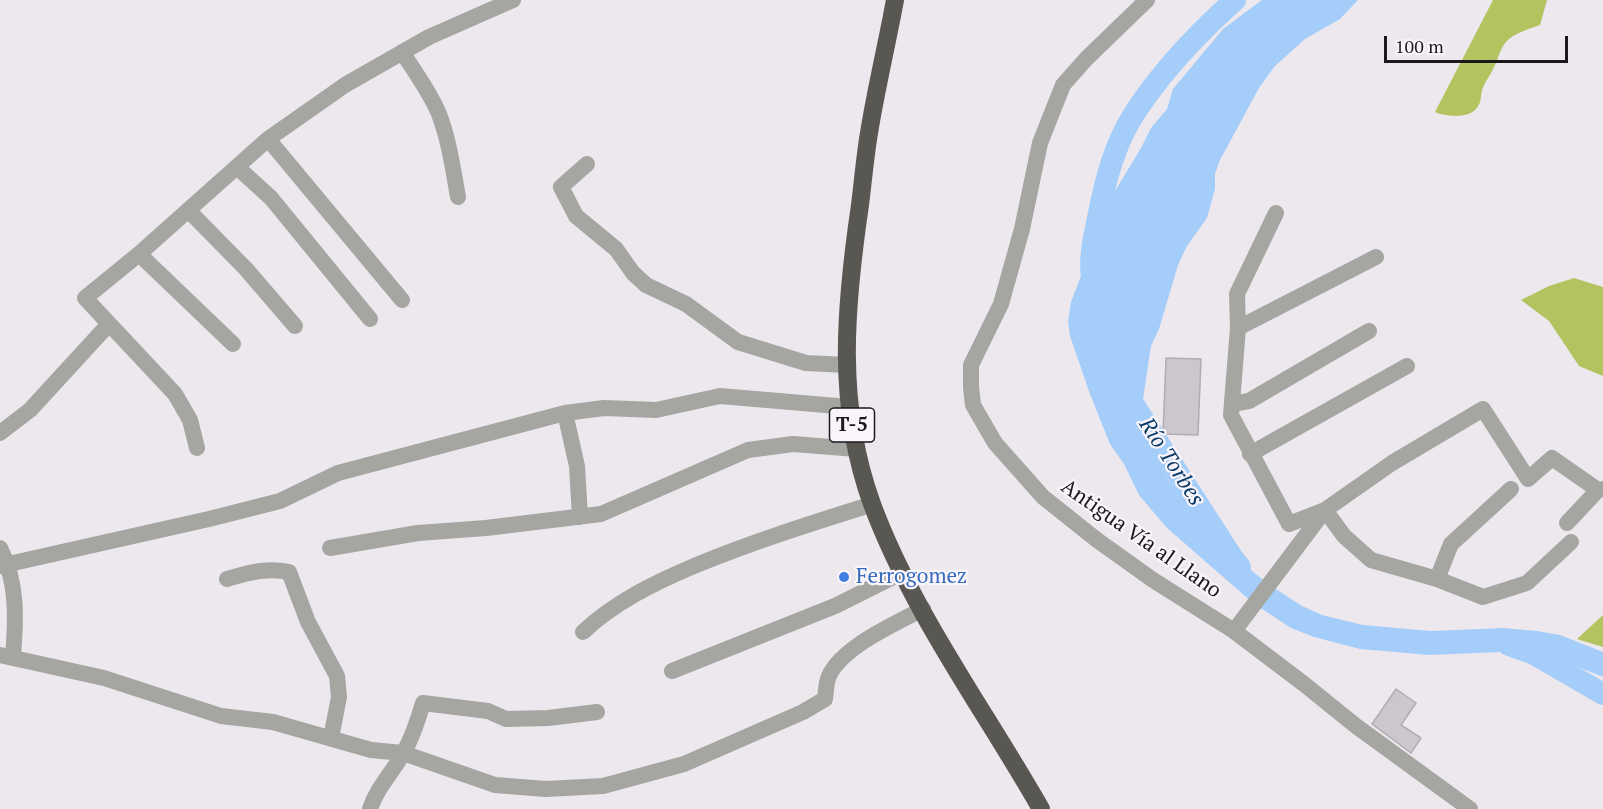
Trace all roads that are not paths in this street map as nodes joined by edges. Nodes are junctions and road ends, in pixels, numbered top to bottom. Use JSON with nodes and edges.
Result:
{"nodes":[{"id":1,"x":513,"y":0,"type":"edge"},
{"id":2,"x":896,"y":0,"type":"edge"},
{"id":3,"x":1147,"y":0,"type":"edge"},
{"id":4,"x":402,"y":52,"type":"junction"},
{"id":5,"x":268,"y":139,"type":"junction"},
{"id":6,"x":587,"y":165,"type":"dead end"},
{"id":7,"x":237,"y":167,"type":"junction"},
{"id":8,"x":458,"y":197,"type":"dead end"},
{"id":9,"x":189,"y":210,"type":"junction"},
{"id":10,"x":1276,"y":213,"type":"dead end"},
{"id":11,"x":139,"y":254,"type":"junction"},
{"id":12,"x":1376,"y":257,"type":"dead end"},
{"id":13,"x":402,"y":300,"type":"dead end"},
{"id":14,"x":370,"y":319,"type":"dead end"},
{"id":15,"x":109,"y":324,"type":"junction"},
{"id":16,"x":296,"y":326,"type":"dead end"},
{"id":17,"x":1238,"y":327,"type":"junction"},
{"id":18,"x":1369,"y":331,"type":"dead end"},
{"id":19,"x":233,"y":344,"type":"dead end"},
{"id":20,"x":846,"y":365,"type":"junction"},
{"id":21,"x":1407,"y":366,"type":"dead end"},
{"id":22,"x":1232,"y":404,"type":"junction"},
{"id":23,"x":849,"y":407,"type":"junction"},
{"id":24,"x":565,"y":412,"type":"junction"},
{"id":25,"x":0,"y":433,"type":"edge"},
{"id":26,"x":197,"y":448,"type":"dead end"},
{"id":27,"x":857,"y":449,"type":"junction"},
{"id":28,"x":1250,"y":454,"type":"junction"},
{"id":29,"x":1511,"y":489,"type":"dead end"},
{"id":30,"x":1601,"y":490,"type":"edge"},
{"id":31,"x":873,"y":504,"type":"junction"},
{"id":32,"x":1325,"y":510,"type":"junction"},
{"id":33,"x":580,"y":517,"type":"junction"},
{"id":34,"x":1567,"y":523,"type":"dead end"},
{"id":35,"x":1570,"y":542,"type":"dead end"},
{"id":36,"x":0,"y":548,"type":"edge"},
{"id":37,"x":330,"y":548,"type":"dead end"},
{"id":38,"x":4,"y":566,"type":"edge"},
{"id":39,"x":903,"y":572,"type":"junction"},
{"id":40,"x":227,"y":579,"type":"dead end"},
{"id":41,"x":1437,"y":579,"type":"junction"},
{"id":42,"x":923,"y":609,"type":"junction"},
{"id":43,"x":1234,"y":631,"type":"junction"},
{"id":44,"x":584,"y":632,"type":"dead end"},
{"id":45,"x":7,"y":656,"type":"edge"},
{"id":46,"x":672,"y":671,"type":"dead end"},
{"id":47,"x":597,"y":712,"type":"dead end"},
{"id":48,"x":330,"y":738,"type":"junction"},
{"id":49,"x":404,"y":753,"type":"junction"},
{"id":50,"x":370,"y":809,"type":"edge"},
{"id":51,"x":1041,"y":809,"type":"edge"},
{"id":52,"x":1470,"y":809,"type":"edge"}],
"edges":[{"from":1,"to":4,"type":"street"},
{"from":2,"to":20,"type":"highway","number":"T-5"},
{"from":3,"to":43,"type":"street","name":"Antigua Vía al Llano"},
{"from":4,"to":5,"type":"street"},
{"from":4,"to":8,"type":"street"},
{"from":5,"to":7,"type":"street"},
{"from":5,"to":13,"type":"street"},
{"from":6,"to":20,"type":"street"},
{"from":7,"to":9,"type":"street"},
{"from":7,"to":14,"type":"street"},
{"from":9,"to":11,"type":"street"},
{"from":9,"to":16,"type":"street"},
{"from":10,"to":17,"type":"street"},
{"from":11,"to":15,"type":"street"},
{"from":11,"to":19,"type":"street"},
{"from":12,"to":17,"type":"street"},
{"from":15,"to":25,"type":"street"},
{"from":15,"to":26,"type":"street"},
{"from":17,"to":22,"type":"street"},
{"from":18,"to":22,"type":"street"},
{"from":20,"to":23,"type":"highway","number":"T-5"},
{"from":21,"to":28,"type":"street"},
{"from":22,"to":28,"type":"street"},
{"from":23,"to":24,"type":"street"},
{"from":23,"to":27,"type":"highway","number":"T-5"},
{"from":24,"to":33,"type":"street"},
{"from":24,"to":38,"type":"street"},
{"from":27,"to":31,"type":"highway","number":"T-5"},
{"from":27,"to":33,"type":"street"},
{"from":28,"to":32,"type":"street"},
{"from":29,"to":41,"type":"street"},
{"from":30,"to":32,"type":"street"},
{"from":30,"to":34,"type":"street"},
{"from":31,"to":39,"type":"highway","number":"T-5"},
{"from":31,"to":44,"type":"street"},
{"from":32,"to":41,"type":"street"},
{"from":32,"to":43,"type":"street"},
{"from":33,"to":37,"type":"street"},
{"from":35,"to":41,"type":"street"},
{"from":36,"to":38,"type":"street"},
{"from":38,"to":45,"type":"street"},
{"from":39,"to":42,"type":"highway","number":"T-5"},
{"from":39,"to":46,"type":"street"},
{"from":40,"to":48,"type":"street"},
{"from":42,"to":49,"type":"street"},
{"from":42,"to":51,"type":"highway","number":"T-5"},
{"from":43,"to":52,"type":"street","name":"Antigua Vía al Llano"},
{"from":45,"to":48,"type":"street"},
{"from":47,"to":49,"type":"street"},
{"from":48,"to":49,"type":"street"},
{"from":49,"to":50,"type":"street"}]}
